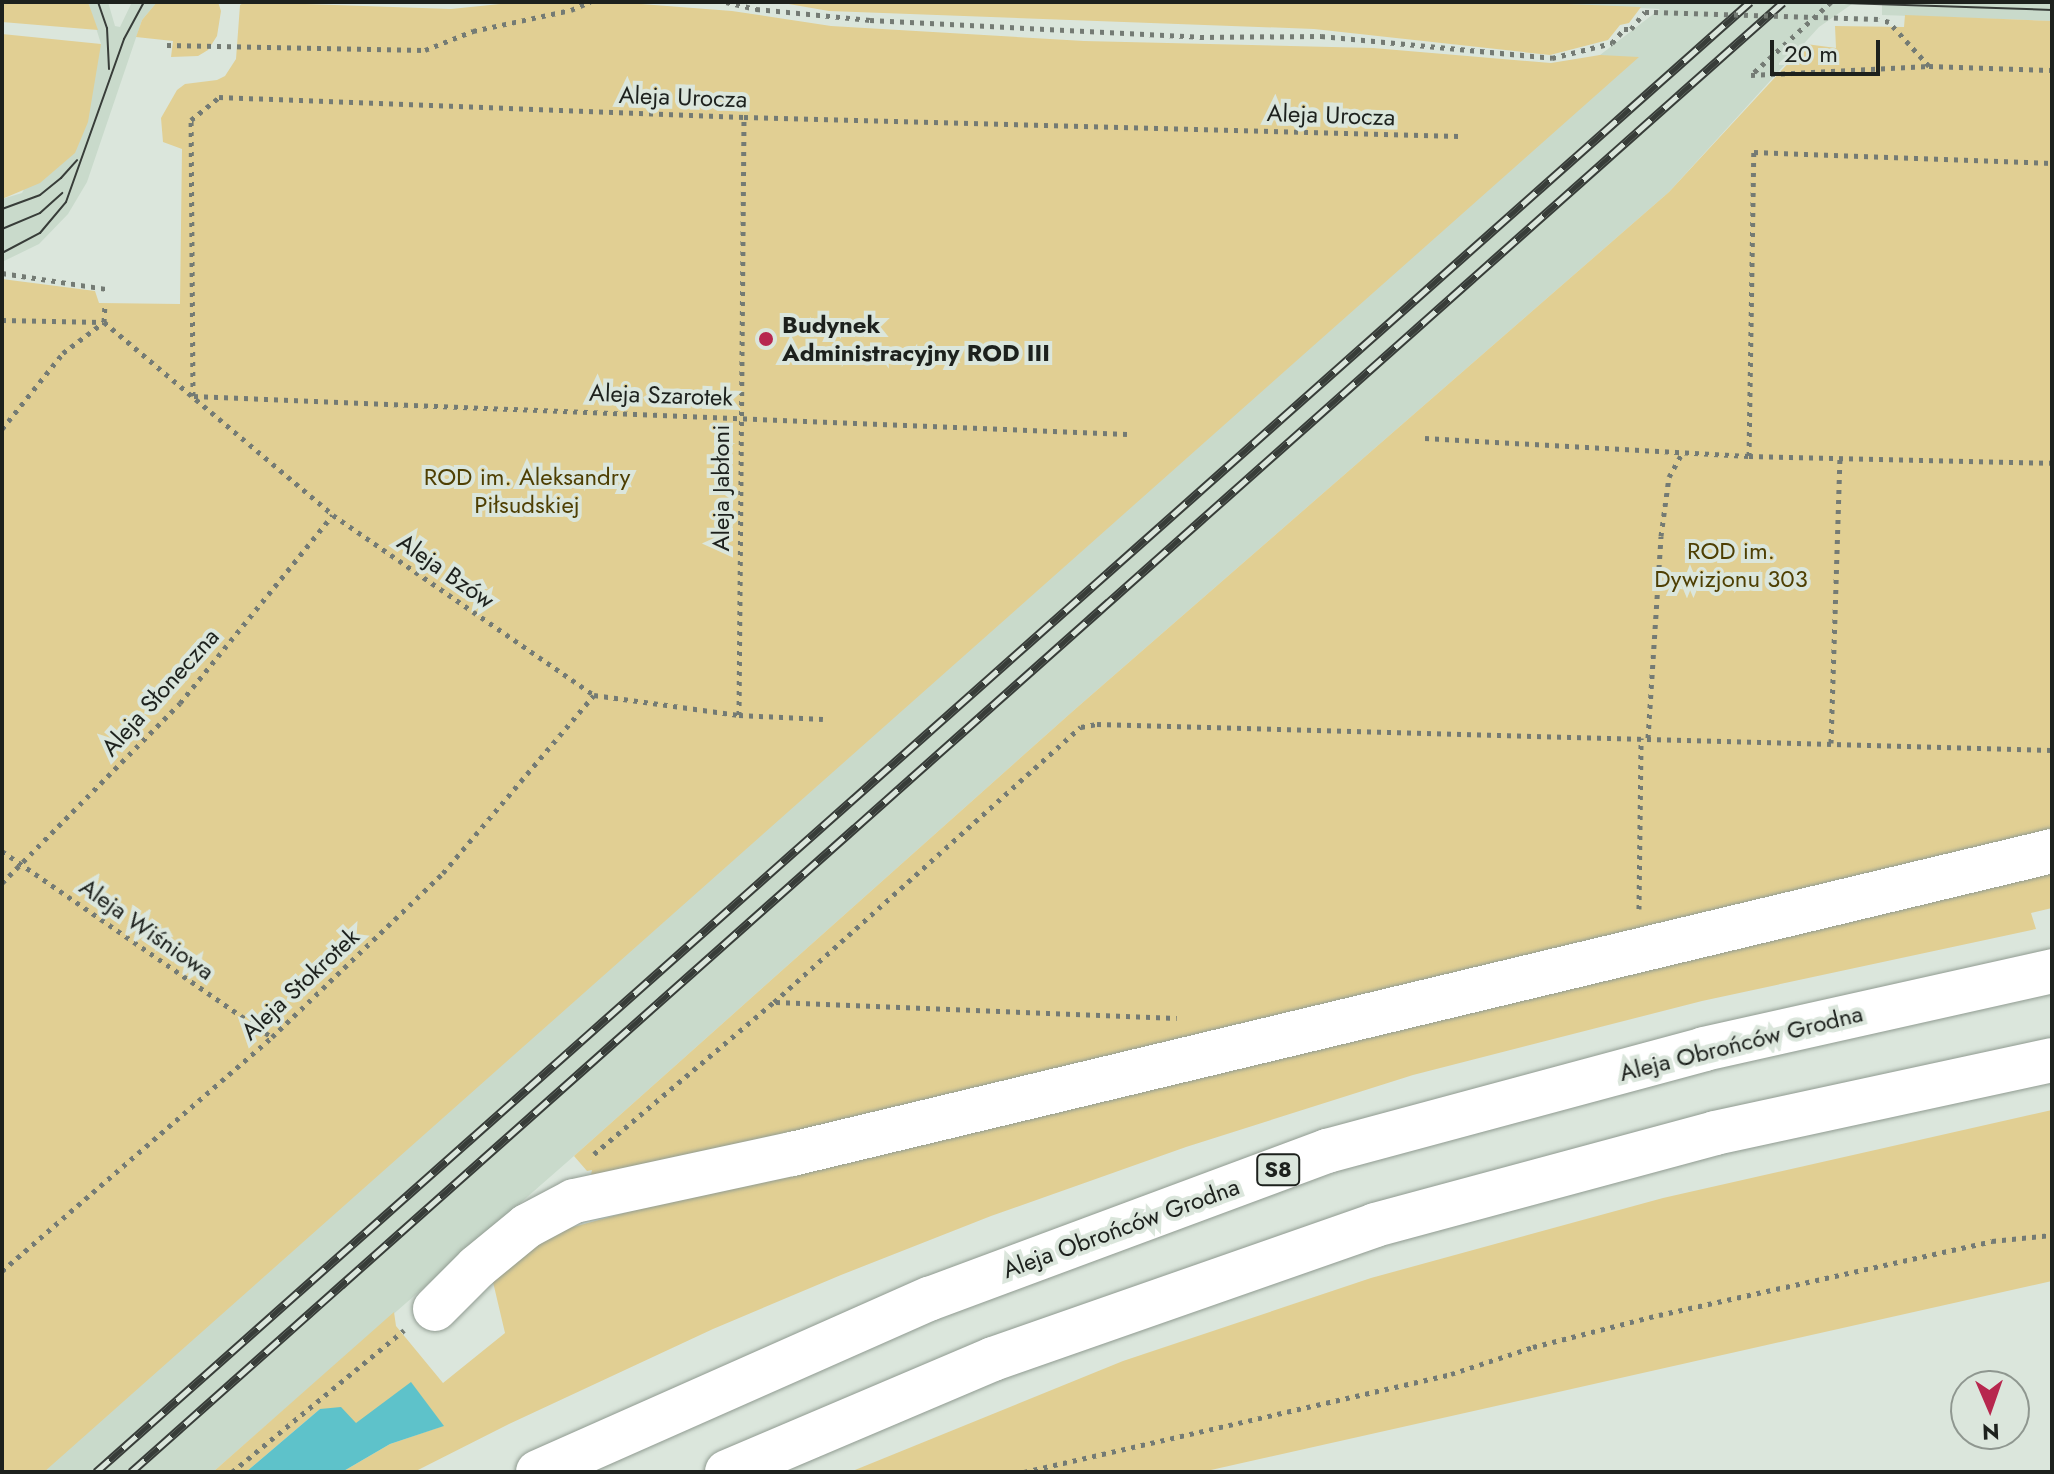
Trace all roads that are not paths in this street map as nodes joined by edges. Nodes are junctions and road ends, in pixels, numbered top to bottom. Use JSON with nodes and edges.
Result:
{"nodes":[{"id":1,"x":2052,"y":851,"type":"edge"},
{"id":2,"x":2052,"y":971,"type":"edge"},
{"id":3,"x":2052,"y":1060,"type":"edge"},
{"id":4,"x":435,"y":1309,"type":"road end"},
{"id":5,"x":538,"y":1472,"type":"edge"},
{"id":6,"x":727,"y":1472,"type":"edge"}],
"edges":[{"from":1,"to":4,"type":"main road"},
{"from":2,"to":5,"type":"main road","name":"Aleja Obrońców Grodna","number":"S8"},
{"from":3,"to":6,"type":"main road"}]}
